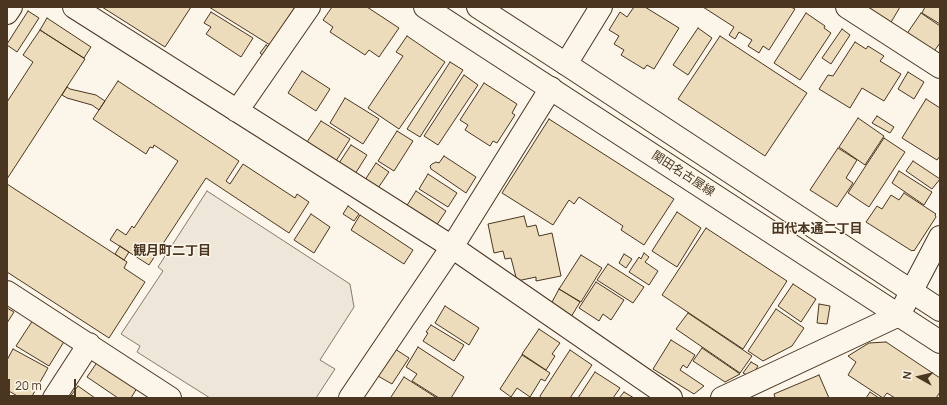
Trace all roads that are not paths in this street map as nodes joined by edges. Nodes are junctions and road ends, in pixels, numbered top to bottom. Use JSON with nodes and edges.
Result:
{"nodes":[{"id":1,"x":11,"y":7,"type":"edge"},
{"id":2,"x":74,"y":7,"type":"edge"},
{"id":3,"x":309,"y":7,"type":"edge"},
{"id":4,"x":425,"y":7,"type":"edge"},
{"id":5,"x":478,"y":7,"type":"edge"},
{"id":6,"x":601,"y":7,"type":"edge"},
{"id":7,"x":847,"y":7,"type":"edge"},
{"id":8,"x":7,"y":13,"type":"edge"},
{"id":9,"x":566,"y":64,"type":"junction"},
{"id":10,"x":940,"y":67,"type":"edge"},
{"id":11,"x":550,"y":88,"type":"junction"},
{"id":12,"x":238,"y":111,"type":"junction"},
{"id":13,"x":940,"y":238,"type":"edge"},
{"id":14,"x":452,"y":247,"type":"junction"},
{"id":15,"x":7,"y":292,"type":"edge"},
{"id":16,"x":912,"y":292,"type":"junction"},
{"id":17,"x":940,"y":310,"type":"edge"},
{"id":18,"x":899,"y":316,"type":"junction"},
{"id":19,"x":940,"y":342,"type":"edge"},
{"id":20,"x":89,"y":344,"type":"junction"},
{"id":21,"x":54,"y":398,"type":"edge"},
{"id":22,"x":170,"y":398,"type":"edge"},
{"id":23,"x":350,"y":398,"type":"edge"},
{"id":24,"x":671,"y":398,"type":"edge"},
{"id":25,"x":722,"y":398,"type":"edge"}],
"edges":[{"from":1,"to":8,"type":"street"},
{"from":2,"to":12,"type":"street"},
{"from":3,"to":12,"type":"street"},
{"from":4,"to":11,"type":"street","name":"関田名古屋線"},
{"from":5,"to":9,"type":"street"},
{"from":6,"to":9,"type":"street"},
{"from":7,"to":10,"type":"street"},
{"from":9,"to":16,"type":"street"},
{"from":11,"to":14,"type":"street"},
{"from":11,"to":18,"type":"street","name":"関田名古屋線"},
{"from":12,"to":14,"type":"street"},
{"from":13,"to":16,"type":"street"},
{"from":14,"to":23,"type":"street"},
{"from":14,"to":24,"type":"street"},
{"from":15,"to":20,"type":"street"},
{"from":16,"to":17,"type":"street"},
{"from":16,"to":18,"type":"street"},
{"from":18,"to":19,"type":"street","name":"関田名古屋線"},
{"from":18,"to":25,"type":"street"},
{"from":20,"to":21,"type":"street"},
{"from":20,"to":22,"type":"street"}]}
